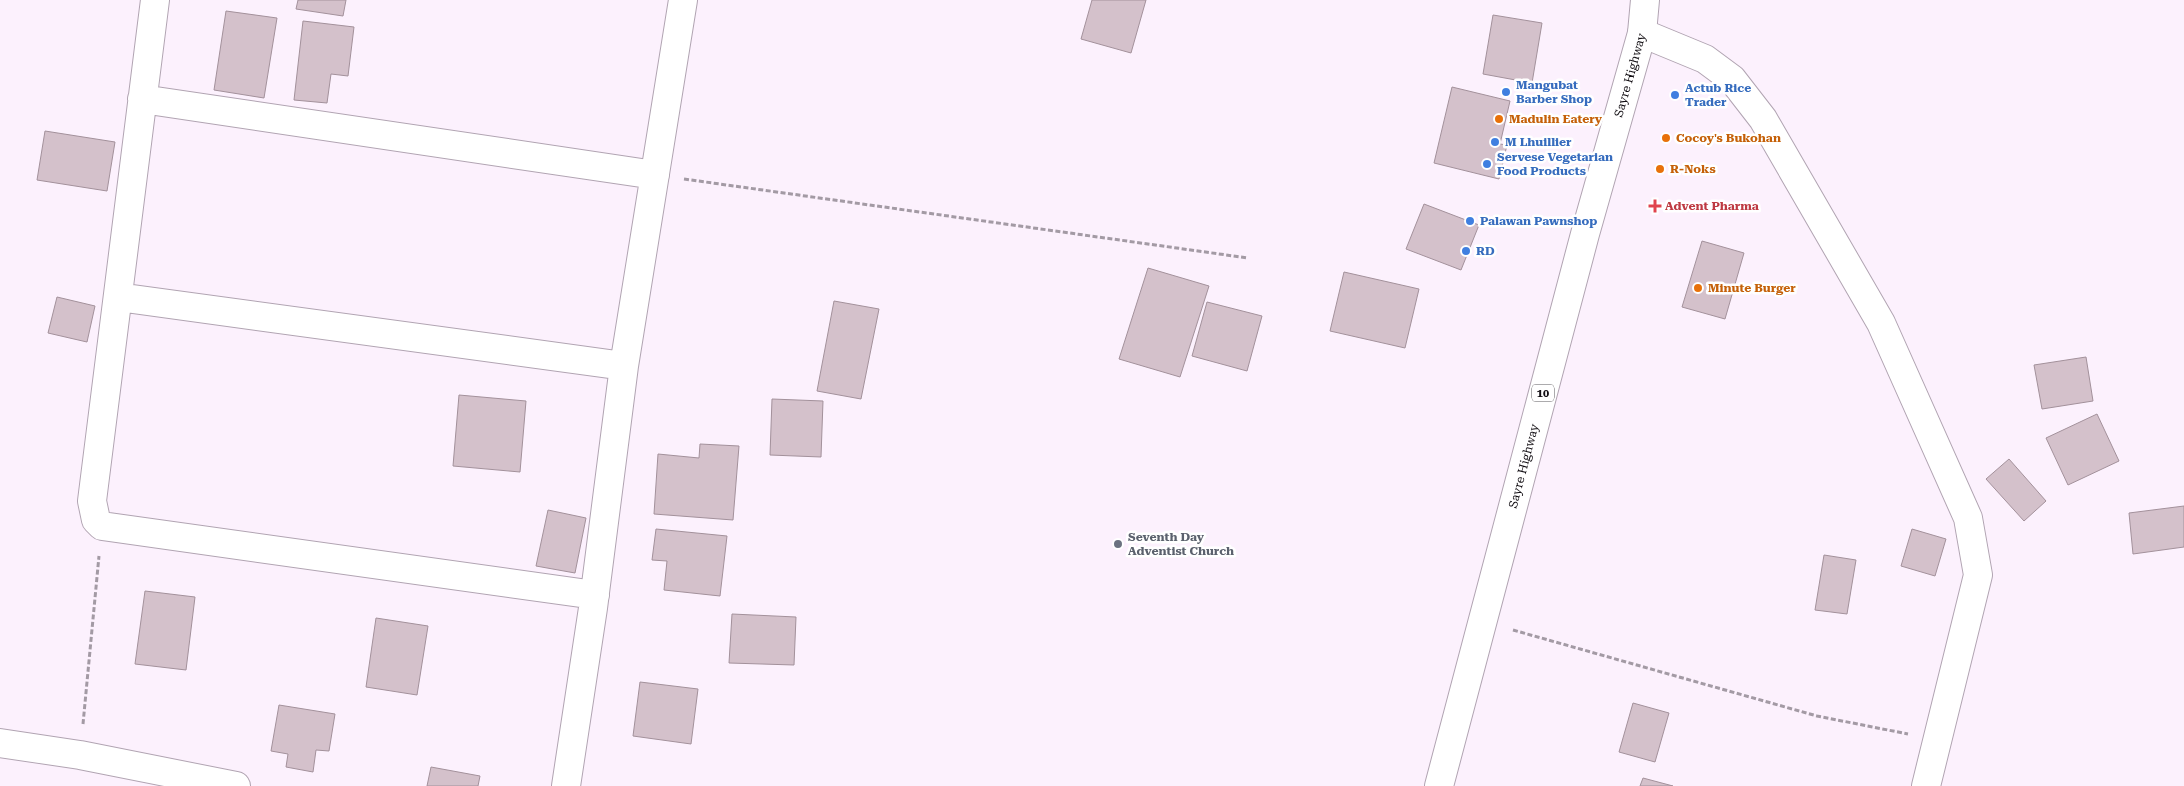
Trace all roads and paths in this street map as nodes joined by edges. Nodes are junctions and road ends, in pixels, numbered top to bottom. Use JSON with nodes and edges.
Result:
{"nodes":[{"id":1,"x":155,"y":0,"type":"edge"},
{"id":2,"x":683,"y":0,"type":"edge"},
{"id":3,"x":1645,"y":0,"type":"edge"},
{"id":4,"x":1642,"y":33,"type":"junction"},
{"id":5,"x":142,"y":99,"type":"junction"},
{"id":6,"x":656,"y":175,"type":"junction"},
{"id":7,"x":1248,"y":258,"type":"dead end"},
{"id":8,"x":118,"y":298,"type":"junction"},
{"id":9,"x":624,"y":366,"type":"junction"},
{"id":10,"x":102,"y":526,"type":"junction"},
{"id":11,"x":595,"y":595,"type":"junction"},
{"id":12,"x":1481,"y":621,"type":"junction"},
{"id":13,"x":1936,"y":739,"type":"junction"},
{"id":14,"x":0,"y":743,"type":"edge"},
{"id":15,"x":80,"y":755,"type":"junction"},
{"id":16,"x":236,"y":786,"type":"edge"},
{"id":17,"x":566,"y":786,"type":"edge"},
{"id":18,"x":1438,"y":786,"type":"edge"},
{"id":19,"x":1926,"y":786,"type":"edge"}],
"edges":[{"from":1,"to":5,"type":"main road"},
{"from":2,"to":6,"type":"main road"},
{"from":3,"to":4,"type":"main road","name":"Sayre Highway","number":"10"},
{"from":4,"to":12,"type":"main road","name":"Sayre Highway","number":"10"},
{"from":4,"to":13,"type":"main road"},
{"from":5,"to":6,"type":"main road"},
{"from":5,"to":8,"type":"main road"},
{"from":6,"to":7,"type":"path"},
{"from":6,"to":9,"type":"main road"},
{"from":8,"to":9,"type":"main road"},
{"from":8,"to":10,"type":"main road"},
{"from":9,"to":11,"type":"main road"},
{"from":10,"to":11,"type":"main road"},
{"from":10,"to":15,"type":"path"},
{"from":11,"to":17,"type":"main road"},
{"from":12,"to":13,"type":"path"},
{"from":12,"to":18,"type":"main road","name":"Sayre Highway","number":"10"},
{"from":13,"to":19,"type":"main road"},
{"from":14,"to":15,"type":"main road"},
{"from":15,"to":16,"type":"main road"}]}
